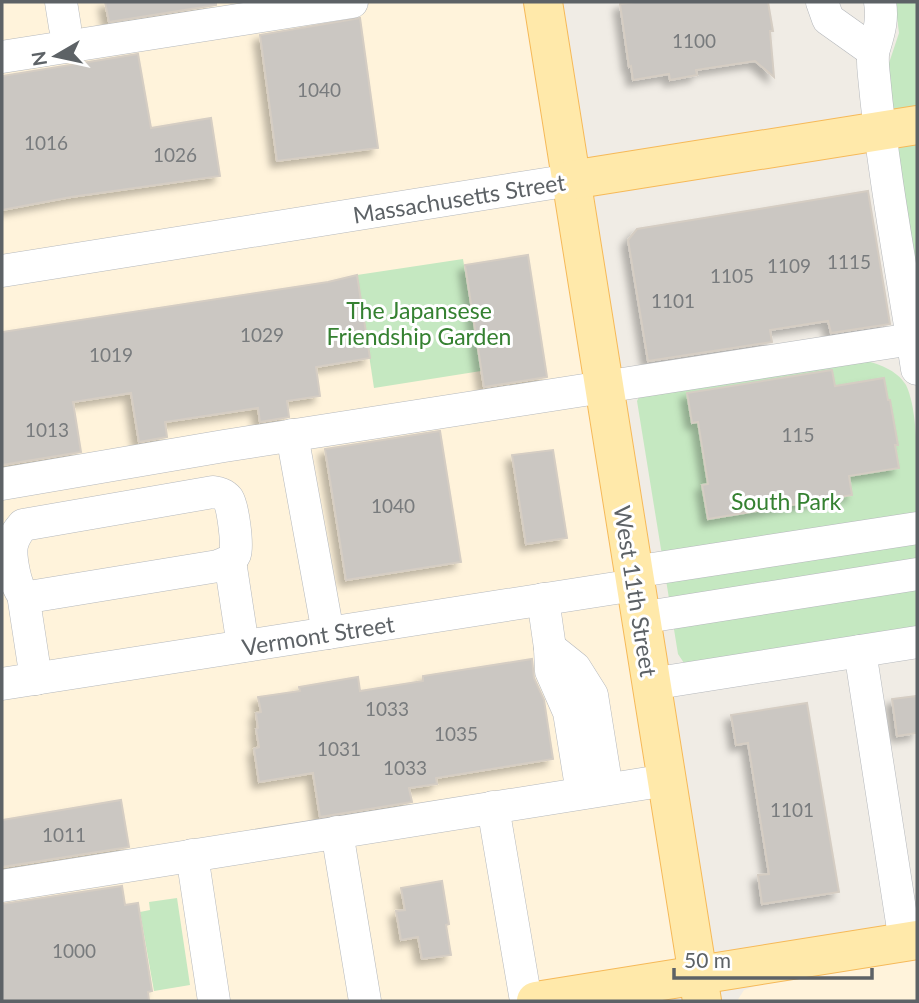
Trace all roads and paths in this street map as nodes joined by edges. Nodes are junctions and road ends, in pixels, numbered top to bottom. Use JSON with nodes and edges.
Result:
{"nodes":[{"id":1,"x":352,"y":2,"type":"edge"},
{"id":2,"x":543,"y":2,"type":"edge"},
{"id":3,"x":822,"y":2,"type":"edge"},
{"id":4,"x":880,"y":2,"type":"edge"},
{"id":5,"x":873,"y":51,"type":"junction"},
{"id":6,"x":2,"y":57,"type":"edge"},
{"id":7,"x":899,"y":127,"type":"edge"},
{"id":8,"x":571,"y":180,"type":"junction"},
{"id":9,"x":2,"y":271,"type":"edge"},
{"id":10,"x":912,"y":339,"type":"junction"},
{"id":11,"x":917,"y":369,"type":"edge"},
{"id":12,"x":604,"y":387,"type":"junction"},
{"id":13,"x":292,"y":435,"type":"junction"},
{"id":14,"x":2,"y":484,"type":"edge"},
{"id":15,"x":914,"y":528,"type":"edge"},
{"id":16,"x":230,"y":561,"type":"junction"},
{"id":17,"x":690,"y":562,"type":"junction"},
{"id":18,"x":917,"y":573,"type":"edge"},
{"id":19,"x":636,"y":591,"type":"junction"},
{"id":20,"x":23,"y":594,"type":"junction"},
{"id":21,"x":543,"y":599,"type":"junction"},
{"id":22,"x":698,"y":609,"type":"junction"},
{"id":23,"x":328,"y":633,"type":"junction"},
{"id":24,"x":917,"y":642,"type":"edge"},
{"id":25,"x":243,"y":646,"type":"junction"},
{"id":26,"x":860,"y":651,"type":"junction"},
{"id":27,"x":36,"y":679,"type":"junction"},
{"id":28,"x":2,"y":684,"type":"edge"},
{"id":29,"x":651,"y":684,"type":"junction"},
{"id":30,"x":667,"y":780,"type":"junction"},
{"id":31,"x":595,"y":791,"type":"junction"},
{"id":32,"x":493,"y":807,"type":"junction"},
{"id":33,"x":337,"y":832,"type":"junction"},
{"id":34,"x":904,"y":852,"type":"edge"},
{"id":35,"x":192,"y":855,"type":"junction"},
{"id":36,"x":2,"y":886,"type":"edge"},
{"id":37,"x":911,"y":941,"type":"edge"},
{"id":38,"x":700,"y":988,"type":"edge"},
{"id":39,"x":214,"y":1001,"type":"edge"},
{"id":40,"x":365,"y":1001,"type":"edge"},
{"id":41,"x":526,"y":1001,"type":"edge"},
{"id":42,"x":536,"y":1001,"type":"edge"}],
"edges":[{"from":1,"to":6,"type":"street"},
{"from":2,"to":8,"type":"main road","name":"West 11th Street"},
{"from":3,"to":5,"type":"street"},
{"from":4,"to":5,"type":"street"},
{"from":5,"to":7,"type":"street"},
{"from":7,"to":8,"type":"main road","name":"Massachusetts Street"},
{"from":7,"to":10,"type":"street"},
{"from":8,"to":9,"type":"street","name":"Massachusetts Street"},
{"from":8,"to":12,"type":"main road","name":"West 11th Street"},
{"from":10,"to":11,"type":"street"},
{"from":10,"to":12,"type":"street"},
{"from":12,"to":13,"type":"street"},
{"from":12,"to":19,"type":"main road","name":"West 11th Street"},
{"from":13,"to":14,"type":"street"},
{"from":13,"to":23,"type":"street"},
{"from":15,"to":17,"type":"street"},
{"from":15,"to":18,"type":"street"},
{"from":16,"to":20,"type":"street"},
{"from":16,"to":20,"type":"street"},
{"from":16,"to":25,"type":"street"},
{"from":17,"to":19,"type":"street"},
{"from":17,"to":22,"type":"street"},
{"from":18,"to":22,"type":"street"},
{"from":19,"to":21,"type":"street","name":"Vermont Street"},
{"from":19,"to":22,"type":"street"},
{"from":19,"to":29,"type":"main road","name":"West 11th Street"},
{"from":20,"to":27,"type":"street"},
{"from":21,"to":23,"type":"street","name":"Vermont Street"},
{"from":21,"to":31,"type":"street"},
{"from":23,"to":25,"type":"street","name":"Vermont Street"},
{"from":24,"to":26,"type":"street"},
{"from":25,"to":27,"type":"street","name":"Vermont Street"},
{"from":26,"to":29,"type":"street"},
{"from":26,"to":34,"type":"street"},
{"from":27,"to":28,"type":"street","name":"Vermont Street"},
{"from":29,"to":30,"type":"main road","name":"West 11th Street"},
{"from":30,"to":31,"type":"street"},
{"from":30,"to":38,"type":"main road","name":"West 11th Street"},
{"from":31,"to":32,"type":"street"},
{"from":32,"to":33,"type":"street"},
{"from":32,"to":41,"type":"street"},
{"from":33,"to":35,"type":"street"},
{"from":33,"to":40,"type":"street"},
{"from":34,"to":37,"type":"street"},
{"from":35,"to":36,"type":"street"},
{"from":35,"to":39,"type":"street"},
{"from":37,"to":38,"type":"main road"},
{"from":38,"to":42,"type":"main road"}]}
